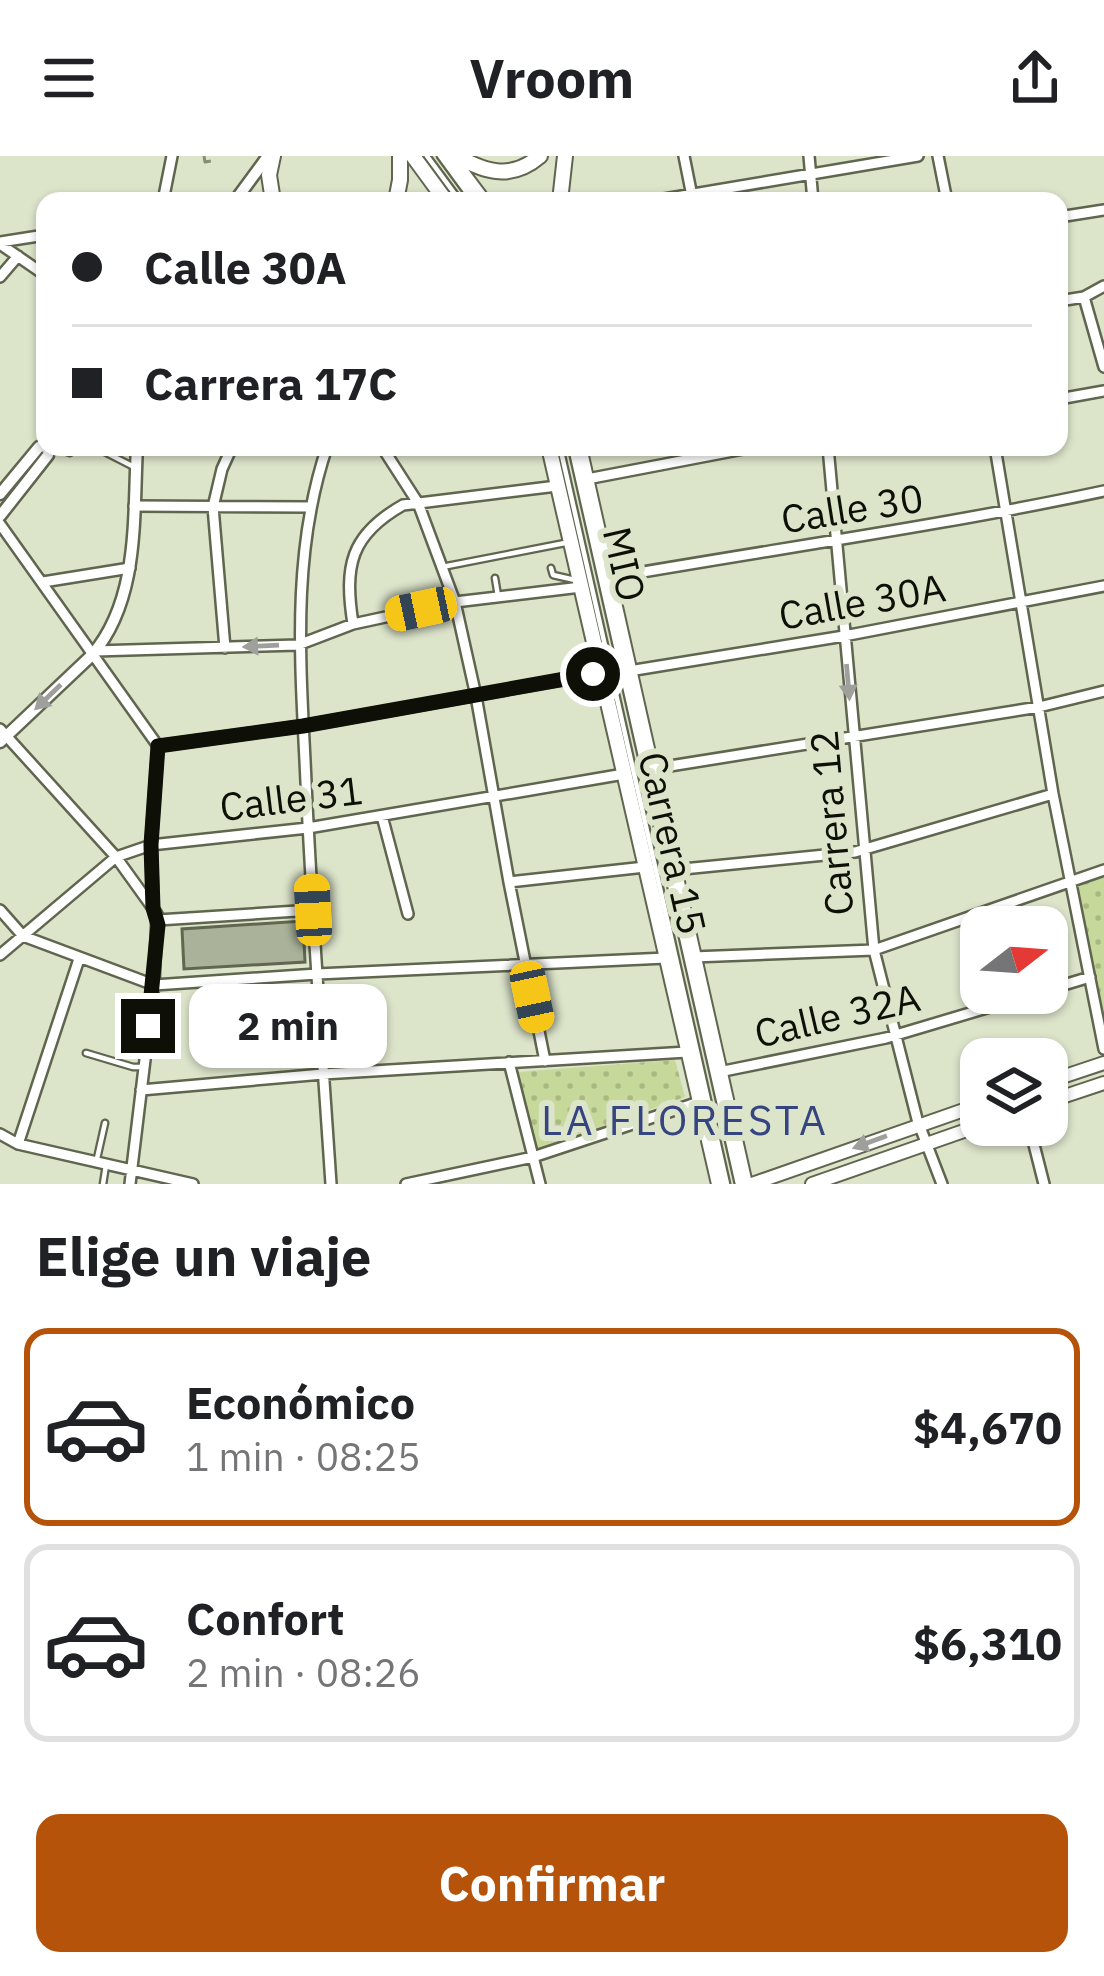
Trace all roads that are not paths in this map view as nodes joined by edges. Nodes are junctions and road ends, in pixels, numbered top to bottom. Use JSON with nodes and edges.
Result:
{"nodes":[{"id":1,"x":172,"y":156,"type":"edge"},
{"id":2,"x":270,"y":156,"type":"edge"},
{"id":3,"x":400,"y":156,"type":"edge"},
{"id":4,"x":413,"y":156,"type":"edge"},
{"id":5,"x":428,"y":156,"type":"edge"},
{"id":6,"x":440,"y":156,"type":"edge"},
{"id":7,"x":453,"y":156,"type":"edge"},
{"id":8,"x":540,"y":156,"type":"edge"},
{"id":9,"x":565,"y":156,"type":"edge"},
{"id":10,"x":684,"y":156,"type":"edge"},
{"id":11,"x":809,"y":156,"type":"edge"},
{"id":12,"x":918,"y":156,"type":"edge"},
{"id":13,"x":938,"y":156,"type":"edge"},
{"id":14,"x":812,"y":175,"type":"junction"},
{"id":15,"x":165,"y":192,"type":"edge"},
{"id":16,"x":242,"y":192,"type":"edge"},
{"id":17,"x":272,"y":192,"type":"edge"},
{"id":18,"x":398,"y":192,"type":"edge"},
{"id":19,"x":439,"y":192,"type":"edge"},
{"id":20,"x":454,"y":192,"type":"edge"},
{"id":21,"x":466,"y":192,"type":"edge"},
{"id":22,"x":477,"y":192,"type":"edge"},
{"id":23,"x":561,"y":192,"type":"edge"},
{"id":24,"x":691,"y":192,"type":"edge"},
{"id":25,"x":723,"y":192,"type":"edge"},
{"id":26,"x":813,"y":192,"type":"edge"},
{"id":27,"x":945,"y":192,"type":"edge"},
{"id":28,"x":1104,"y":210,"type":"edge"},
{"id":29,"x":1068,"y":216,"type":"edge"},
{"id":30,"x":36,"y":237,"type":"edge"},
{"id":31,"x":0,"y":243,"type":"edge"},
{"id":32,"x":18,"y":256,"type":"junction"},
{"id":33,"x":36,"y":269,"type":"edge"},
{"id":34,"x":0,"y":277,"type":"edge"},
{"id":35,"x":1104,"y":286,"type":"edge"},
{"id":36,"x":1084,"y":297,"type":"junction"},
{"id":37,"x":1068,"y":300,"type":"edge"},
{"id":38,"x":1104,"y":367,"type":"edge"},
{"id":39,"x":1104,"y":391,"type":"edge"},
{"id":40,"x":1068,"y":397,"type":"edge"},
{"id":41,"x":36,"y":451,"type":"edge"},
{"id":42,"x":47,"y":456,"type":"edge"},
{"id":43,"x":111,"y":456,"type":"edge"},
{"id":44,"x":137,"y":456,"type":"edge"},
{"id":45,"x":228,"y":456,"type":"edge"},
{"id":46,"x":324,"y":456,"type":"edge"},
{"id":47,"x":388,"y":456,"type":"edge"},
{"id":48,"x":551,"y":456,"type":"edge"},
{"id":49,"x":562,"y":456,"type":"edge"},
{"id":50,"x":577,"y":456,"type":"edge"},
{"id":51,"x":578,"y":456,"type":"edge"},
{"id":52,"x":660,"y":456,"type":"edge"},
{"id":53,"x":697,"y":456,"type":"edge"},
{"id":54,"x":829,"y":456,"type":"edge"},
{"id":55,"x":997,"y":456,"type":"edge"},
{"id":56,"x":661,"y":463,"type":"junction"},
{"id":57,"x":136,"y":468,"type":"junction"},
{"id":58,"x":587,"y":479,"type":"junction"},
{"id":59,"x":557,"y":486,"type":"junction"},
{"id":60,"x":1104,"y":491,"type":"edge"},
{"id":61,"x":0,"y":494,"type":"edge"},
{"id":62,"x":418,"y":503,"type":"junction"},
{"id":63,"x":134,"y":506,"type":"junction"},
{"id":64,"x":213,"y":507,"type":"junction"},
{"id":65,"x":310,"y":507,"type":"junction"},
{"id":66,"x":1006,"y":512,"type":"junction"},
{"id":67,"x":0,"y":520,"type":"edge"},
{"id":68,"x":570,"y":542,"type":"junction"},
{"id":69,"x":837,"y":542,"type":"junction"},
{"id":70,"x":546,"y":547,"type":"junction"},
{"id":71,"x":548,"y":556,"type":"dead end"},
{"id":72,"x":442,"y":567,"type":"junction"},
{"id":73,"x":130,"y":568,"type":"junction"},
{"id":74,"x":495,"y":578,"type":"dead end"},
{"id":75,"x":608,"y":578,"type":"junction"},
{"id":76,"x":44,"y":583,"type":"junction"},
{"id":77,"x":580,"y":584,"type":"junction"},
{"id":78,"x":1104,"y":586,"type":"edge"},
{"id":79,"x":556,"y":590,"type":"junction"},
{"id":80,"x":499,"y":597,"type":"junction"},
{"id":81,"x":455,"y":602,"type":"junction"},
{"id":82,"x":1022,"y":602,"type":"junction"},
{"id":83,"x":353,"y":624,"type":"junction"},
{"id":84,"x":844,"y":637,"type":"junction"},
{"id":85,"x":298,"y":645,"type":"junction"},
{"id":86,"x":226,"y":648,"type":"junction"},
{"id":87,"x":93,"y":653,"type":"junction"},
{"id":88,"x":629,"y":670,"type":"junction"},
{"id":89,"x":600,"y":673,"type":"junction"},
{"id":90,"x":1104,"y":691,"type":"edge"},
{"id":91,"x":476,"y":696,"type":"junction"},
{"id":92,"x":1039,"y":707,"type":"junction"},
{"id":93,"x":303,"y":726,"type":"junction"},
{"id":94,"x":2,"y":735,"type":"edge"},
{"id":95,"x":853,"y":738,"type":"junction"},
{"id":96,"x":158,"y":746,"type":"junction"},
{"id":97,"x":651,"y":769,"type":"junction"},
{"id":98,"x":624,"y":774,"type":"junction"},
{"id":99,"x":1053,"y":794,"type":"junction"},
{"id":100,"x":493,"y":798,"type":"junction"},
{"id":101,"x":382,"y":816,"type":"junction"},
{"id":102,"x":308,"y":828,"type":"junction"},
{"id":103,"x":151,"y":845,"type":"junction"},
{"id":104,"x":862,"y":850,"type":"junction"},
{"id":105,"x":116,"y":857,"type":"junction"},
{"id":106,"x":645,"y":867,"type":"junction"},
{"id":107,"x":674,"y":870,"type":"junction"},
{"id":108,"x":1104,"y":870,"type":"edge"},
{"id":109,"x":1071,"y":881,"type":"junction"},
{"id":110,"x":508,"y":882,"type":"junction"},
{"id":111,"x":153,"y":908,"type":"junction"},
{"id":112,"x":0,"y":910,"type":"edge"},
{"id":113,"x":313,"y":910,"type":"junction"},
{"id":114,"x":408,"y":914,"type":"dead end"},
{"id":115,"x":158,"y":920,"type":"junction"},
{"id":116,"x":23,"y":936,"type":"junction"},
{"id":117,"x":874,"y":950,"type":"junction"},
{"id":118,"x":0,"y":955,"type":"edge"},
{"id":119,"x":693,"y":957,"type":"junction"},
{"id":120,"x":665,"y":958,"type":"junction"},
{"id":121,"x":79,"y":959,"type":"junction"},
{"id":122,"x":525,"y":964,"type":"junction"},
{"id":123,"x":316,"y":974,"type":"junction"},
{"id":124,"x":1090,"y":977,"type":"junction"},
{"id":125,"x":1068,"y":984,"type":"edge"},
{"id":126,"x":154,"y":986,"type":"junction"},
{"id":127,"x":967,"y":1014,"type":"edge"},
{"id":128,"x":894,"y":1036,"type":"junction"},
{"id":129,"x":1104,"y":1049,"type":"edge"},
{"id":130,"x":687,"y":1052,"type":"junction"},
{"id":131,"x":86,"y":1053,"type":"dead end"},
{"id":132,"x":545,"y":1061,"type":"junction"},
{"id":133,"x":509,"y":1062,"type":"junction"},
{"id":134,"x":1104,"y":1063,"type":"edge"},
{"id":135,"x":143,"y":1067,"type":"junction"},
{"id":136,"x":718,"y":1072,"type":"junction"},
{"id":137,"x":323,"y":1075,"type":"junction"},
{"id":138,"x":1068,"y":1075,"type":"edge"},
{"id":139,"x":1104,"y":1083,"type":"edge"},
{"id":140,"x":141,"y":1090,"type":"junction"},
{"id":141,"x":1068,"y":1095,"type":"edge"},
{"id":142,"x":698,"y":1102,"type":"junction"},
{"id":143,"x":960,"y":1111,"type":"edge"},
{"id":144,"x":105,"y":1123,"type":"dead end"},
{"id":145,"x":919,"y":1124,"type":"junction"},
{"id":146,"x":960,"y":1132,"type":"edge"},
{"id":147,"x":0,"y":1134,"type":"edge"},
{"id":148,"x":18,"y":1144,"type":"junction"},
{"id":149,"x":926,"y":1144,"type":"junction"},
{"id":150,"x":1034,"y":1146,"type":"edge"},
{"id":151,"x":533,"y":1157,"type":"junction"},
{"id":152,"x":101,"y":1164,"type":"junction"},
{"id":153,"x":131,"y":1171,"type":"junction"},
{"id":154,"x":103,"y":1184,"type":"edge"},
{"id":155,"x":130,"y":1184,"type":"edge"},
{"id":156,"x":193,"y":1184,"type":"edge"},
{"id":157,"x":331,"y":1184,"type":"edge"},
{"id":158,"x":406,"y":1184,"type":"edge"},
{"id":159,"x":540,"y":1184,"type":"edge"},
{"id":160,"x":723,"y":1184,"type":"edge"},
{"id":161,"x":745,"y":1184,"type":"edge"},
{"id":162,"x":812,"y":1184,"type":"edge"},
{"id":163,"x":942,"y":1184,"type":"edge"},
{"id":164,"x":1044,"y":1184,"type":"edge"}],
"edges":[{"from":1,"to":15,"type":"street"},
{"from":2,"to":16,"type":"street"},
{"from":2,"to":17,"type":"main road"},
{"from":3,"to":18,"type":"main road"},
{"from":4,"to":19,"type":"main road"},
{"from":5,"to":20,"type":"lane"},
{"from":6,"to":21,"type":"lane"},
{"from":7,"to":8,"type":"main road"},
{"from":7,"to":22,"type":"main road"},
{"from":9,"to":23,"type":"main road"},
{"from":10,"to":24,"type":"street"},
{"from":11,"to":14,"type":"street"},
{"from":12,"to":14,"type":"street"},
{"from":13,"to":27,"type":"street"},
{"from":14,"to":25,"type":"street"},
{"from":14,"to":26,"type":"street"},
{"from":28,"to":29,"type":"street"},
{"from":30,"to":31,"type":"street"},
{"from":31,"to":32,"type":"street"},
{"from":32,"to":33,"type":"street"},
{"from":32,"to":34,"type":"street"},
{"from":35,"to":36,"type":"street"},
{"from":36,"to":37,"type":"street"},
{"from":36,"to":38,"type":"street"},
{"from":39,"to":40,"type":"street"},
{"from":41,"to":61,"type":"street"},
{"from":42,"to":67,"type":"street"},
{"from":43,"to":57,"type":"lane"},
{"from":44,"to":57,"type":"street"},
{"from":45,"to":64,"type":"street"},
{"from":46,"to":65,"type":"street"},
{"from":47,"to":62,"type":"street"},
{"from":48,"to":59,"type":"main road","name":"Carrera 15"},
{"from":49,"to":160,"type":"lane","name":"MIO"},
{"from":50,"to":161,"type":"lane","name":"MIO"},
{"from":51,"to":58,"type":"main road","name":"Carrera 15"},
{"from":52,"to":56,"type":"street"},
{"from":53,"to":56,"type":"street"},
{"from":54,"to":69,"type":"street","name":"Carrera 12"},
{"from":55,"to":66,"type":"street"},
{"from":56,"to":58,"type":"street"},
{"from":57,"to":63,"type":"street"},
{"from":58,"to":75,"type":"main road","name":"Carrera 15"},
{"from":59,"to":62,"type":"street"},
{"from":59,"to":68,"type":"main road","name":"Carrera 15"},
{"from":60,"to":66,"type":"street","name":"Calle 30"},
{"from":62,"to":72,"type":"street"},
{"from":62,"to":83,"type":"street"},
{"from":63,"to":64,"type":"street"},
{"from":63,"to":73,"type":"street"},
{"from":64,"to":65,"type":"street"},
{"from":64,"to":86,"type":"street"},
{"from":65,"to":85,"type":"street"},
{"from":66,"to":69,"type":"street","name":"Calle 30"},
{"from":66,"to":82,"type":"street"},
{"from":67,"to":76,"type":"street"},
{"from":68,"to":70,"type":"lane"},
{"from":68,"to":77,"type":"main road","name":"Carrera 15"},
{"from":69,"to":75,"type":"street","name":"Calle 30"},
{"from":69,"to":84,"type":"street","name":"Carrera 12"},
{"from":70,"to":71,"type":"lane"},
{"from":70,"to":72,"type":"lane"},
{"from":72,"to":81,"type":"street"},
{"from":73,"to":76,"type":"street"},
{"from":73,"to":87,"type":"street"},
{"from":74,"to":80,"type":"lane"},
{"from":75,"to":88,"type":"main road","name":"Carrera 15"},
{"from":76,"to":87,"type":"street"},
{"from":77,"to":79,"type":"street"},
{"from":77,"to":79,"type":"lane"},
{"from":77,"to":89,"type":"main road","name":"Carrera 15"},
{"from":78,"to":82,"type":"street","name":"Calle 30A"},
{"from":79,"to":80,"type":"street"},
{"from":80,"to":81,"type":"street"},
{"from":81,"to":83,"type":"street"},
{"from":81,"to":91,"type":"street"},
{"from":82,"to":84,"type":"street","name":"Calle 30A"},
{"from":82,"to":92,"type":"street"},
{"from":83,"to":85,"type":"street"},
{"from":84,"to":88,"type":"street","name":"Calle 30A"},
{"from":84,"to":95,"type":"street","name":"Carrera 12","one_way":true},
{"from":85,"to":86,"type":"street","one_way":true},
{"from":85,"to":93,"type":"street"},
{"from":86,"to":87,"type":"street"},
{"from":87,"to":94,"type":"street","one_way":true},
{"from":87,"to":96,"type":"street"},
{"from":88,"to":97,"type":"main road","name":"Carrera 15"},
{"from":89,"to":91,"type":"street"},
{"from":89,"to":98,"type":"main road","name":"Carrera 15"},
{"from":90,"to":92,"type":"street"},
{"from":91,"to":93,"type":"street"},
{"from":91,"to":100,"type":"street"},
{"from":92,"to":95,"type":"street"},
{"from":92,"to":99,"type":"street"},
{"from":93,"to":96,"type":"street"},
{"from":93,"to":102,"type":"street"},
{"from":94,"to":105,"type":"street"},
{"from":95,"to":97,"type":"street"},
{"from":95,"to":104,"type":"street","name":"Carrera 12"},
{"from":96,"to":103,"type":"street"},
{"from":97,"to":107,"type":"main road","name":"Carrera 15"},
{"from":98,"to":100,"type":"street","name":"Calle 31"},
{"from":98,"to":106,"type":"main road","name":"Carrera 15"},
{"from":99,"to":104,"type":"street"},
{"from":99,"to":109,"type":"street"},
{"from":100,"to":101,"type":"street","name":"Calle 31"},
{"from":100,"to":110,"type":"street"},
{"from":101,"to":102,"type":"street","name":"Calle 31"},
{"from":101,"to":114,"type":"street"},
{"from":102,"to":103,"type":"street","name":"Calle 31"},
{"from":102,"to":113,"type":"street"},
{"from":103,"to":105,"type":"street","name":"Calle 31"},
{"from":103,"to":111,"type":"street"},
{"from":104,"to":107,"type":"street"},
{"from":104,"to":117,"type":"street","name":"Carrera 12"},
{"from":105,"to":111,"type":"street"},
{"from":105,"to":116,"type":"street","name":"Calle 31"},
{"from":106,"to":110,"type":"street"},
{"from":106,"to":120,"type":"main road","name":"Carrera 15"},
{"from":107,"to":119,"type":"main road","name":"Carrera 15"},
{"from":108,"to":109,"type":"street"},
{"from":109,"to":117,"type":"street"},
{"from":109,"to":124,"type":"street"},
{"from":110,"to":122,"type":"street"},
{"from":111,"to":115,"type":"street"},
{"from":112,"to":116,"type":"street"},
{"from":113,"to":115,"type":"street"},
{"from":113,"to":123,"type":"street"},
{"from":115,"to":126,"type":"street"},
{"from":116,"to":118,"type":"street","name":"Calle 31"},
{"from":116,"to":121,"type":"street"},
{"from":117,"to":119,"type":"street"},
{"from":117,"to":128,"type":"street","name":"Carrera 12"},
{"from":119,"to":136,"type":"main road","name":"Carrera 15"},
{"from":120,"to":122,"type":"street"},
{"from":120,"to":130,"type":"main road","name":"Carrera 15"},
{"from":121,"to":126,"type":"street"},
{"from":121,"to":148,"type":"street"},
{"from":122,"to":123,"type":"street"},
{"from":122,"to":132,"type":"street"},
{"from":123,"to":126,"type":"street"},
{"from":123,"to":137,"type":"street"},
{"from":124,"to":125,"type":"street"},
{"from":124,"to":129,"type":"street"},
{"from":126,"to":135,"type":"street"},
{"from":127,"to":128,"type":"street","name":"Calle 32A"},
{"from":128,"to":136,"type":"street","name":"Calle 32A"},
{"from":128,"to":145,"type":"street","name":"Carrera 12"},
{"from":130,"to":132,"type":"street"},
{"from":130,"to":142,"type":"main road","name":"Carrera 15"},
{"from":131,"to":135,"type":"lane"},
{"from":132,"to":133,"type":"street"},
{"from":133,"to":137,"type":"street"},
{"from":133,"to":151,"type":"street"},
{"from":134,"to":138,"type":"main road"},
{"from":135,"to":140,"type":"street"},
{"from":136,"to":161,"type":"main road","name":"Carrera 15"},
{"from":137,"to":140,"type":"street"},
{"from":137,"to":157,"type":"street"},
{"from":139,"to":141,"type":"main road"},
{"from":140,"to":153,"type":"street"},
{"from":142,"to":151,"type":"street"},
{"from":142,"to":160,"type":"main road","name":"Carrera 15"},
{"from":143,"to":145,"type":"main road"},
{"from":144,"to":152,"type":"lane"},
{"from":145,"to":149,"type":"street","name":"Carrera 12"},
{"from":145,"to":161,"type":"main road","one_way":true},
{"from":146,"to":149,"type":"main road"},
{"from":147,"to":148,"type":"street"},
{"from":148,"to":152,"type":"street"},
{"from":149,"to":162,"type":"main road"},
{"from":149,"to":163,"type":"street","name":"Carrera 12"},
{"from":150,"to":164,"type":"street"},
{"from":151,"to":158,"type":"street"},
{"from":151,"to":159,"type":"street"},
{"from":152,"to":153,"type":"street"},
{"from":152,"to":154,"type":"lane"},
{"from":153,"to":155,"type":"street"},
{"from":153,"to":156,"type":"street"}]}
